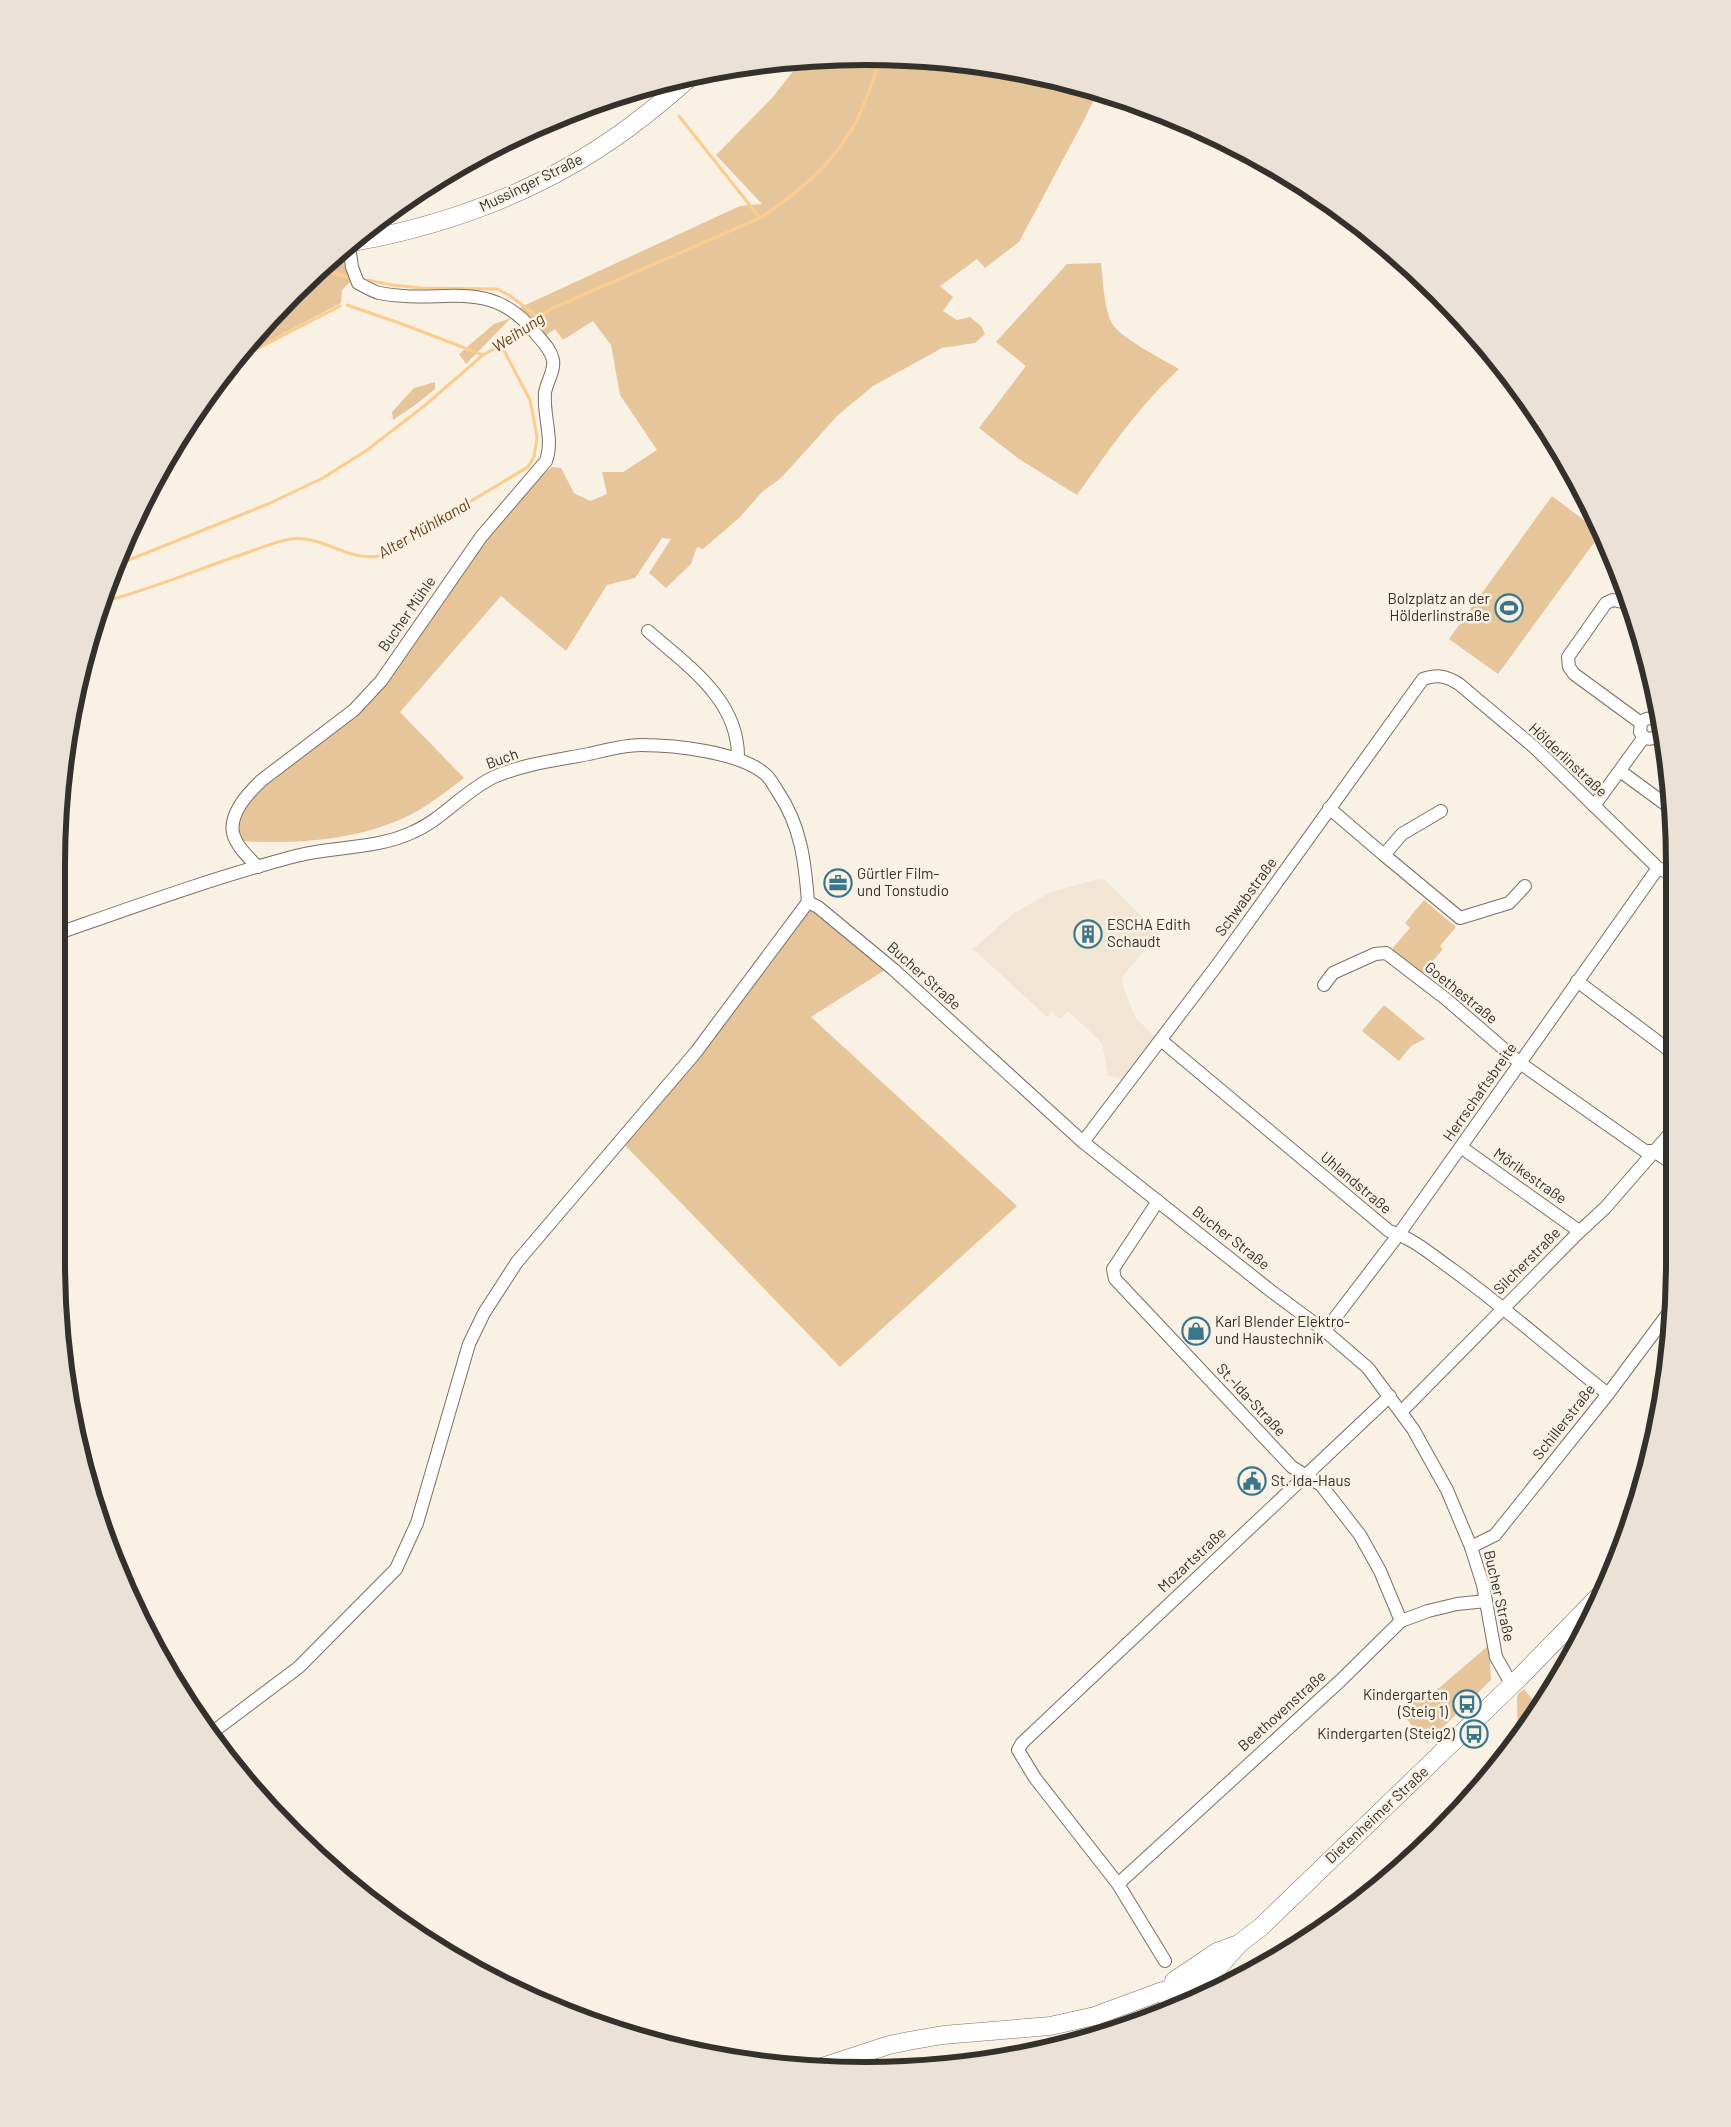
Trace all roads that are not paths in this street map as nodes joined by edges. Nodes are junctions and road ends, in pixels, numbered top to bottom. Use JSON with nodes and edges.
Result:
{"nodes":[{"id":1,"x":678,"y":87,"type":"edge"},
{"id":2,"x":367,"y":240,"type":"edge"},
{"id":3,"x":350,"y":254,"type":"edge"},
{"id":4,"x":1622,"y":602,"type":"edge"},
{"id":5,"x":648,"y":631,"type":"dead end"},
{"id":6,"x":1437,"y":675,"type":"joint"},
{"id":7,"x":1653,"y":719,"type":"edge"},
{"id":8,"x":1641,"y":723,"type":"junction"},
{"id":9,"x":1655,"y":736,"type":"edge"},
{"id":10,"x":1644,"y":737,"type":"junction"},
{"id":11,"x":738,"y":758,"type":"junction"},
{"id":12,"x":1620,"y":771,"type":"junction"},
{"id":13,"x":1663,"y":802,"type":"edge"},
{"id":14,"x":1594,"y":806,"type":"junction"},
{"id":15,"x":1329,"y":808,"type":"junction"},
{"id":16,"x":1441,"y":810,"type":"dead end"},
{"id":17,"x":1384,"y":855,"type":"junction"},
{"id":18,"x":258,"y":867,"type":"junction"},
{"id":19,"x":1658,"y":868,"type":"junction"},
{"id":20,"x":1666,"y":872,"type":"edge"},
{"id":21,"x":1525,"y":886,"type":"dead end"},
{"id":22,"x":808,"y":902,"type":"junction"},
{"id":23,"x":65,"y":931,"type":"edge"},
{"id":24,"x":1577,"y":981,"type":"junction"},
{"id":25,"x":1324,"y":985,"type":"dead end"},
{"id":26,"x":1162,"y":1040,"type":"junction"},
{"id":27,"x":1666,"y":1048,"type":"edge"},
{"id":28,"x":1520,"y":1063,"type":"junction"},
{"id":29,"x":1666,"y":1138,"type":"edge"},
{"id":30,"x":1084,"y":1142,"type":"junction"},
{"id":31,"x":1461,"y":1148,"type":"junction"},
{"id":32,"x":1654,"y":1152,"type":"junction"},
{"id":33,"x":1666,"y":1160,"type":"edge"},
{"id":34,"x":1158,"y":1202,"type":"junction"},
{"id":35,"x":1579,"y":1231,"type":"junction"},
{"id":36,"x":1399,"y":1234,"type":"junction"},
{"id":37,"x":1504,"y":1307,"type":"junction"},
{"id":38,"x":1663,"y":1320,"type":"edge"},
{"id":39,"x":1325,"y":1331,"type":"junction"},
{"id":40,"x":1608,"y":1394,"type":"junction"},
{"id":41,"x":1390,"y":1396,"type":"junction"},
{"id":42,"x":1401,"y":1412,"type":"junction"},
{"id":43,"x":1305,"y":1477,"type":"junction"},
{"id":44,"x":1471,"y":1547,"type":"junction"},
{"id":45,"x":1486,"y":1601,"type":"junction"},
{"id":46,"x":1586,"y":1609,"type":"edge"},
{"id":47,"x":1401,"y":1621,"type":"junction"},
{"id":48,"x":1512,"y":1685,"type":"junction"},
{"id":49,"x":216,"y":1729,"type":"edge"},
{"id":50,"x":1118,"y":1884,"type":"junction"},
{"id":51,"x":1166,"y":1961,"type":"dead end"},
{"id":52,"x":1160,"y":1992,"type":"junction"},
{"id":53,"x":1167,"y":2003,"type":"edge"},
{"id":54,"x":840,"y":2061,"type":"edge"}],
"edges":[{"from":1,"to":2,"type":"main road","name":"Mussinger Straße"},
{"from":3,"to":18,"type":"street","name":"Bucher Mühle"},
{"from":4,"to":8,"type":"street"},
{"from":5,"to":11,"type":"street"},
{"from":6,"to":14,"type":"street","name":"Hölderlinstraße"},
{"from":6,"to":15,"type":"street","name":"Schwabstraße"},
{"from":7,"to":8,"type":"street"},
{"from":8,"to":10,"type":"street"},
{"from":9,"to":10,"type":"street"},
{"from":10,"to":12,"type":"street"},
{"from":11,"to":18,"type":"street","name":"Buch"},
{"from":11,"to":22,"type":"street","name":"Buch"},
{"from":12,"to":13,"type":"street"},
{"from":12,"to":14,"type":"street"},
{"from":14,"to":19,"type":"street","name":"Hölderlinstraße"},
{"from":15,"to":17,"type":"street"},
{"from":15,"to":26,"type":"street","name":"Schwabstraße"},
{"from":16,"to":17,"type":"street"},
{"from":17,"to":21,"type":"street"},
{"from":18,"to":23,"type":"street"},
{"from":19,"to":20,"type":"street","name":"Hölderlinstraße"},
{"from":19,"to":24,"type":"street","name":"Herrschaftsbreite"},
{"from":22,"to":30,"type":"street","name":"Bucher Straße"},
{"from":22,"to":49,"type":"street"},
{"from":24,"to":27,"type":"street"},
{"from":24,"to":28,"type":"street","name":"Herrschaftsbreite"},
{"from":25,"to":28,"type":"street","name":"Goethestraße"},
{"from":26,"to":30,"type":"street","name":"Schwabstraße"},
{"from":26,"to":36,"type":"street","name":"Uhlandstraße"},
{"from":28,"to":31,"type":"street","name":"Herrschaftsbreite"},
{"from":28,"to":32,"type":"street","name":"Goethestraße"},
{"from":29,"to":32,"type":"street","name":"Silcherstraße"},
{"from":30,"to":34,"type":"street","name":"Bucher Straße"},
{"from":31,"to":35,"type":"street","name":"Mörikestraße"},
{"from":31,"to":36,"type":"street","name":"Herrschaftsbreite"},
{"from":32,"to":33,"type":"street","name":"Goethestraße"},
{"from":32,"to":35,"type":"street","name":"Silcherstraße"},
{"from":34,"to":39,"type":"street","name":"Bucher Straße"},
{"from":34,"to":43,"type":"street","name":"St.-Ida-Straße"},
{"from":35,"to":37,"type":"street","name":"Silcherstraße"},
{"from":36,"to":37,"type":"street","name":"Uhlandstraße"},
{"from":36,"to":39,"type":"street","name":"Herrschaftsbreite"},
{"from":37,"to":40,"type":"street","name":"Uhlandstraße"},
{"from":37,"to":42,"type":"street","name":"Silcherstraße"},
{"from":38,"to":40,"type":"street","name":"Schillerstraße"},
{"from":39,"to":41,"type":"street","name":"Bucher Straße"},
{"from":40,"to":44,"type":"street","name":"Schillerstraße"},
{"from":41,"to":42,"type":"street","name":"Bucher Straße"},
{"from":41,"to":43,"type":"street","name":"Mozartstraße"},
{"from":42,"to":44,"type":"street","name":"Bucher Straße"},
{"from":43,"to":47,"type":"street","name":"St.-Ida-Straße"},
{"from":43,"to":50,"type":"street","name":"Mozartstraße"},
{"from":44,"to":45,"type":"street","name":"Bucher Straße"},
{"from":45,"to":47,"type":"street","name":"Beethovenstraße"},
{"from":45,"to":48,"type":"street","name":"Bucher Straße"},
{"from":46,"to":48,"type":"main road","name":"Dietenheimer Straße"},
{"from":47,"to":50,"type":"street","name":"Beethovenstraße"},
{"from":48,"to":52,"type":"main road","name":"Dietenheimer Straße"},
{"from":50,"to":51,"type":"street"},
{"from":52,"to":53,"type":"street"},
{"from":52,"to":54,"type":"main road","name":"Dietenheimer Straße"}]}
